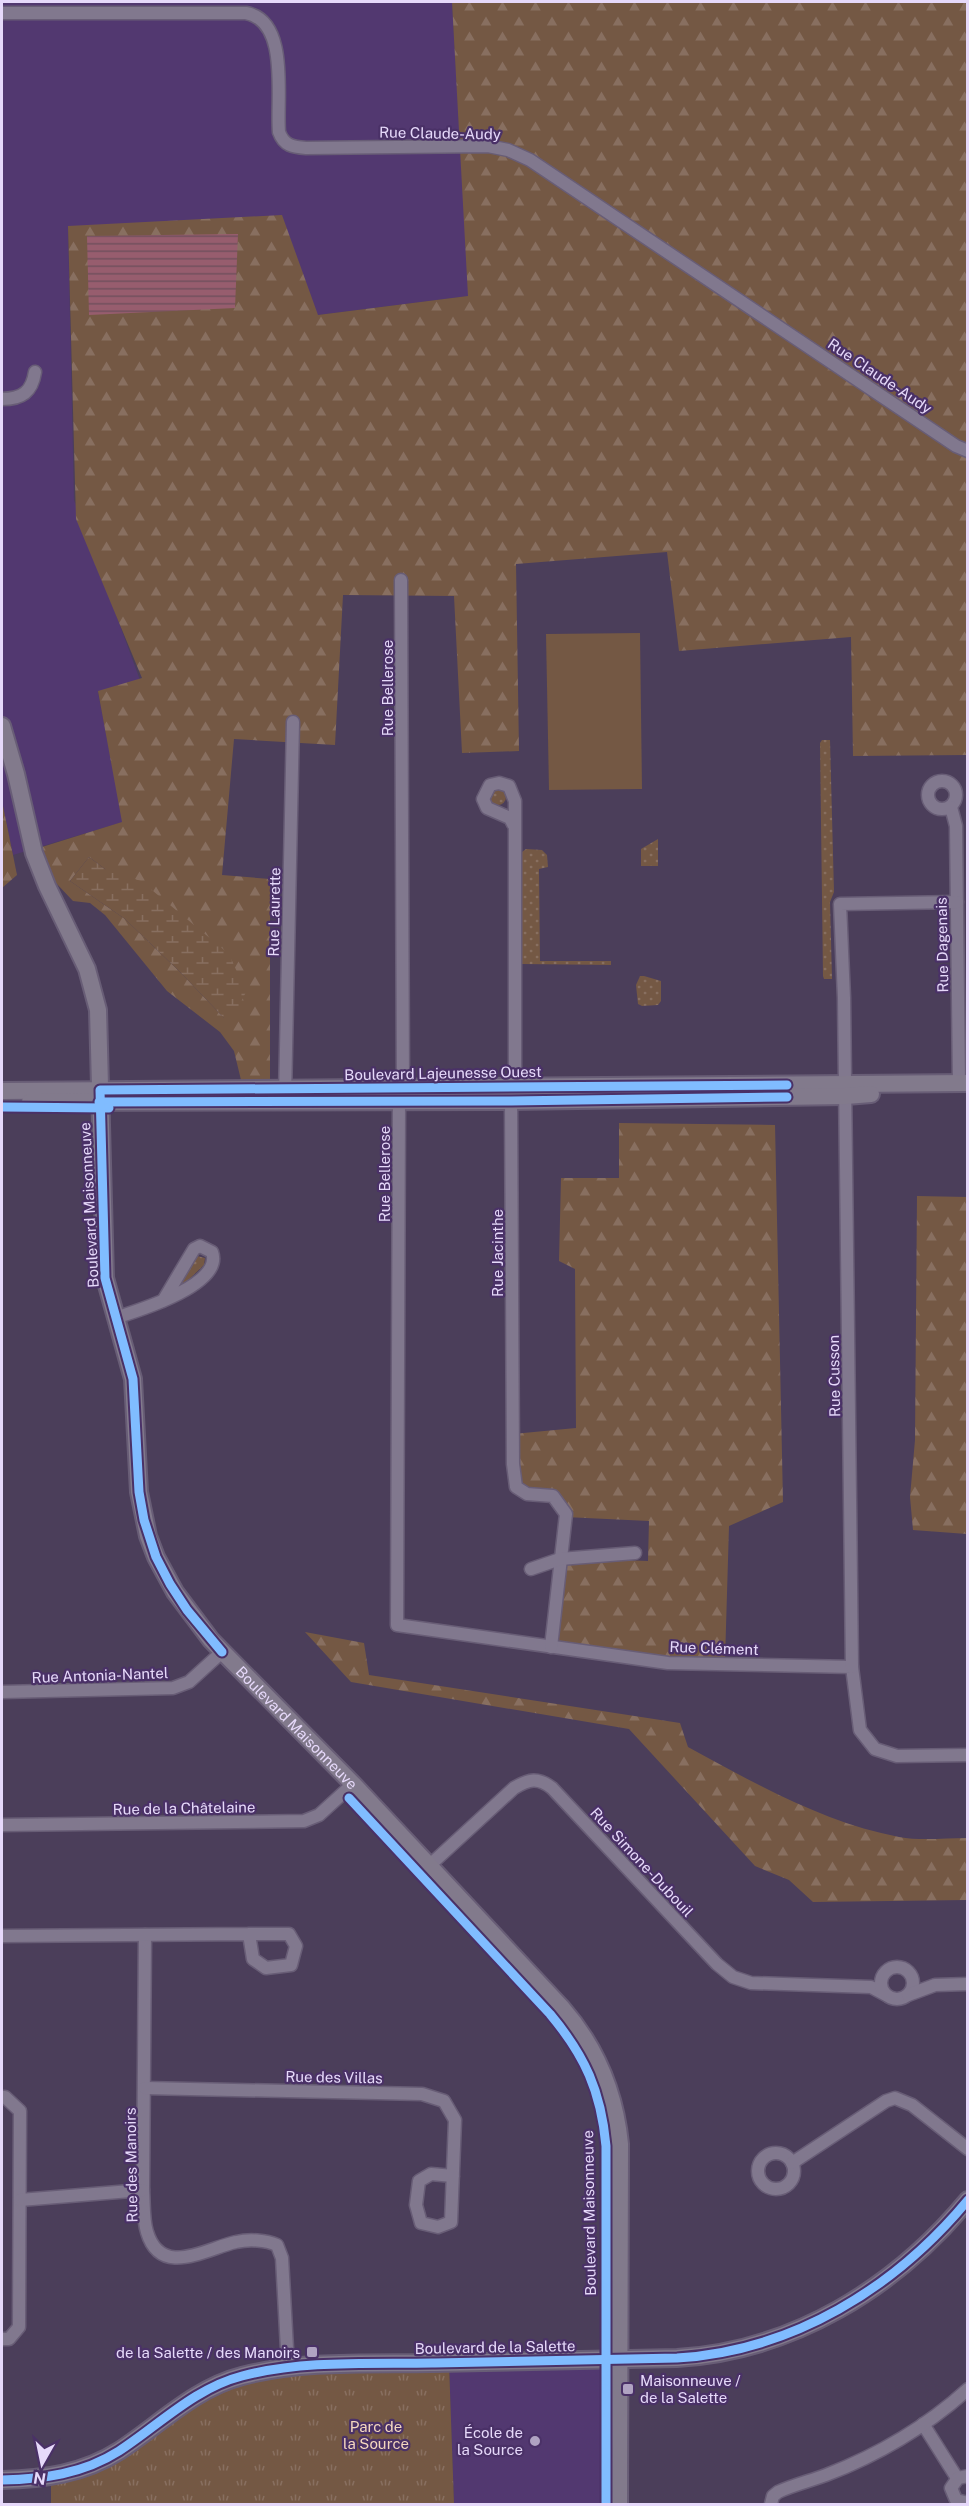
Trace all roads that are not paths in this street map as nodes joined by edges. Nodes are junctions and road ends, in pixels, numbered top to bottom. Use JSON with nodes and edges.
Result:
{"nodes":[{"id":1,"x":2,"y":13,"type":"edge"},
{"id":2,"x":35,"y":372,"type":"dead end"},
{"id":3,"x":2,"y":399,"type":"edge"},
{"id":4,"x":968,"y":451,"type":"edge"},
{"id":5,"x":401,"y":580,"type":"dead end"},
{"id":6,"x":293,"y":722,"type":"dead end"},
{"id":7,"x":2,"y":726,"type":"edge"},
{"id":8,"x":951,"y":807,"type":"dead end"},
{"id":9,"x":513,"y":824,"type":"dead end"},
{"id":10,"x":957,"y":902,"type":"junction"},
{"id":11,"x":956,"y":1083,"type":"edge"},
{"id":12,"x":846,"y":1090,"type":"junction"},
{"id":13,"x":2,"y":1091,"type":"edge"},
{"id":14,"x":512,"y":1094,"type":"junction"},
{"id":15,"x":401,"y":1095,"type":"junction"},
{"id":16,"x":100,"y":1096,"type":"junction"},
{"id":17,"x":285,"y":1096,"type":"junction"},
{"id":18,"x":2,"y":1101,"type":"edge"},
{"id":19,"x":163,"y":1301,"type":"junction"},
{"id":20,"x":115,"y":1318,"type":"junction"},
{"id":21,"x":635,"y":1553,"type":"dead end"},
{"id":22,"x":561,"y":1559,"type":"junction"},
{"id":23,"x":531,"y":1569,"type":"dead end"},
{"id":24,"x":398,"y":1625,"type":"joint"},
{"id":25,"x":551,"y":1647,"type":"junction"},
{"id":26,"x":222,"y":1652,"type":"junction"},
{"id":27,"x":852,"y":1667,"type":"junction"},
{"id":28,"x":2,"y":1692,"type":"edge"},
{"id":29,"x":968,"y":1755,"type":"edge"},
{"id":30,"x":353,"y":1784,"type":"junction"},
{"id":31,"x":2,"y":1825,"type":"edge"},
{"id":32,"x":430,"y":1865,"type":"junction"},
{"id":33,"x":249,"y":1934,"type":"dead end"},
{"id":34,"x":145,"y":1935,"type":"junction"},
{"id":35,"x":2,"y":1936,"type":"edge"},
{"id":36,"x":911,"y":1973,"type":"junction"},
{"id":37,"x":883,"y":1975,"type":"junction"},
{"id":38,"x":968,"y":1984,"type":"edge"},
{"id":39,"x":935,"y":1985,"type":"junction"},
{"id":40,"x":858,"y":1986,"type":"junction"},
{"id":41,"x":886,"y":1995,"type":"junction"},
{"id":42,"x":908,"y":1996,"type":"junction"},
{"id":43,"x":145,"y":2088,"type":"junction"},
{"id":44,"x":2,"y":2097,"type":"edge"},
{"id":45,"x":968,"y":2149,"type":"edge"},
{"id":46,"x":792,"y":2163,"type":"dead end"},
{"id":47,"x":453,"y":2176,"type":"junction"},
{"id":48,"x":143,"y":2190,"type":"junction"},
{"id":49,"x":20,"y":2200,"type":"junction"},
{"id":50,"x":968,"y":2200,"type":"edge"},
{"id":51,"x":2,"y":2339,"type":"edge"},
{"id":52,"x":618,"y":2360,"type":"junction"},
{"id":53,"x":288,"y":2367,"type":"junction"},
{"id":54,"x":968,"y":2389,"type":"edge"},
{"id":55,"x":923,"y":2424,"type":"junction"},
{"id":56,"x":962,"y":2477,"type":"edge"},
{"id":57,"x":2,"y":2480,"type":"edge"},
{"id":58,"x":968,"y":2503,"type":"edge"},
{"id":59,"x":619,"y":2505,"type":"edge"},
{"id":60,"x":771,"y":2505,"type":"edge"}],
"edges":[{"from":1,"to":4,"type":"street","name":"Rue Claude-Audy"},
{"from":2,"to":3,"type":"street"},
{"from":5,"to":15,"type":"street","name":"Rue Bellerose"},
{"from":6,"to":17,"type":"street","name":"Rue Laurette"},
{"from":7,"to":16,"type":"street","name":"Boulevard Maisonneuve"},
{"from":8,"to":10,"type":"street","name":"Rue Dagenais"},
{"from":9,"to":14,"type":"street","name":"Rue Jacinthe"},
{"from":10,"to":11,"type":"street","name":"Rue Dagenais"},
{"from":10,"to":12,"type":"street","name":"Rue Cusson"},
{"from":11,"to":12,"type":"street","name":"Boulevard Lajeunesse Ouest"},
{"from":12,"to":14,"type":"street","name":"Boulevard Lajeunesse Ouest"},
{"from":12,"to":27,"type":"street","name":"Rue Cusson"},
{"from":13,"to":16,"type":"street","name":"Boulevard Lajeunesse Ouest"},
{"from":14,"to":15,"type":"street","name":"Boulevard Lajeunesse Ouest"},
{"from":14,"to":22,"type":"street","name":"Rue Jacinthe"},
{"from":15,"to":17,"type":"street","name":"Boulevard Lajeunesse Ouest"},
{"from":15,"to":24,"type":"street","name":"Rue Bellerose"},
{"from":16,"to":17,"type":"street","name":"Boulevard Lajeunesse Ouest"},
{"from":16,"to":18,"type":"street","name":"Boulevard Lajeunesse Ouest"},
{"from":16,"to":20,"type":"street","name":"Boulevard Maisonneuve"},
{"from":19,"to":19,"type":"street"},
{"from":19,"to":20,"type":"street"},
{"from":20,"to":26,"type":"street","name":"Boulevard Maisonneuve"},
{"from":21,"to":22,"type":"street"},
{"from":22,"to":23,"type":"street"},
{"from":22,"to":25,"type":"street","name":"Rue Jacinthe"},
{"from":24,"to":25,"type":"street","name":"Rue Clément"},
{"from":25,"to":27,"type":"street","name":"Rue Clément"},
{"from":26,"to":28,"type":"street","name":"Rue Antonia-Nantel"},
{"from":26,"to":30,"type":"street","name":"Boulevard Maisonneuve"},
{"from":27,"to":29,"type":"street"},
{"from":30,"to":31,"type":"street","name":"Rue de la Châtelaine"},
{"from":30,"to":32,"type":"street","name":"Boulevard Maisonneuve"},
{"from":32,"to":40,"type":"street","name":"Rue Simone-Dubouil"},
{"from":32,"to":52,"type":"street","name":"Boulevard Maisonneuve"},
{"from":33,"to":34,"type":"street"},
{"from":34,"to":35,"type":"street"},
{"from":34,"to":43,"type":"street","name":"Rue des Manoirs"},
{"from":36,"to":37,"type":"street","name":"Rue Simone-Dubouil"},
{"from":36,"to":39,"type":"street","name":"Rue Simone-Dubouil"},
{"from":36,"to":42,"type":"street"},
{"from":37,"to":40,"type":"street","name":"Rue Simone-Dubouil"},
{"from":37,"to":41,"type":"street"},
{"from":38,"to":39,"type":"street","name":"Rue Simone-Dubouil"},
{"from":39,"to":42,"type":"street","name":"Rue Simone-Dubouil"},
{"from":40,"to":41,"type":"street","name":"Rue Simone-Dubouil"},
{"from":41,"to":42,"type":"street","name":"Rue Simone-Dubouil"},
{"from":43,"to":47,"type":"street","name":"Rue des Villas"},
{"from":43,"to":48,"type":"street","name":"Rue des Manoirs"},
{"from":44,"to":49,"type":"street"},
{"from":45,"to":46,"type":"street"},
{"from":47,"to":47,"type":"street","name":"Rue des Villas"},
{"from":48,"to":49,"type":"street"},
{"from":48,"to":53,"type":"street","name":"Rue des Manoirs"},
{"from":49,"to":51,"type":"street"},
{"from":50,"to":52,"type":"street","name":"Boulevard de la Salette"},
{"from":52,"to":53,"type":"street","name":"Boulevard de la Salette"},
{"from":52,"to":59,"type":"street","name":"Boulevard Maisonneuve"},
{"from":53,"to":57,"type":"street","name":"Boulevard de la Salette"},
{"from":54,"to":55,"type":"street"},
{"from":55,"to":56,"type":"street"},
{"from":55,"to":60,"type":"street"},
{"from":56,"to":58,"type":"street"}]}
